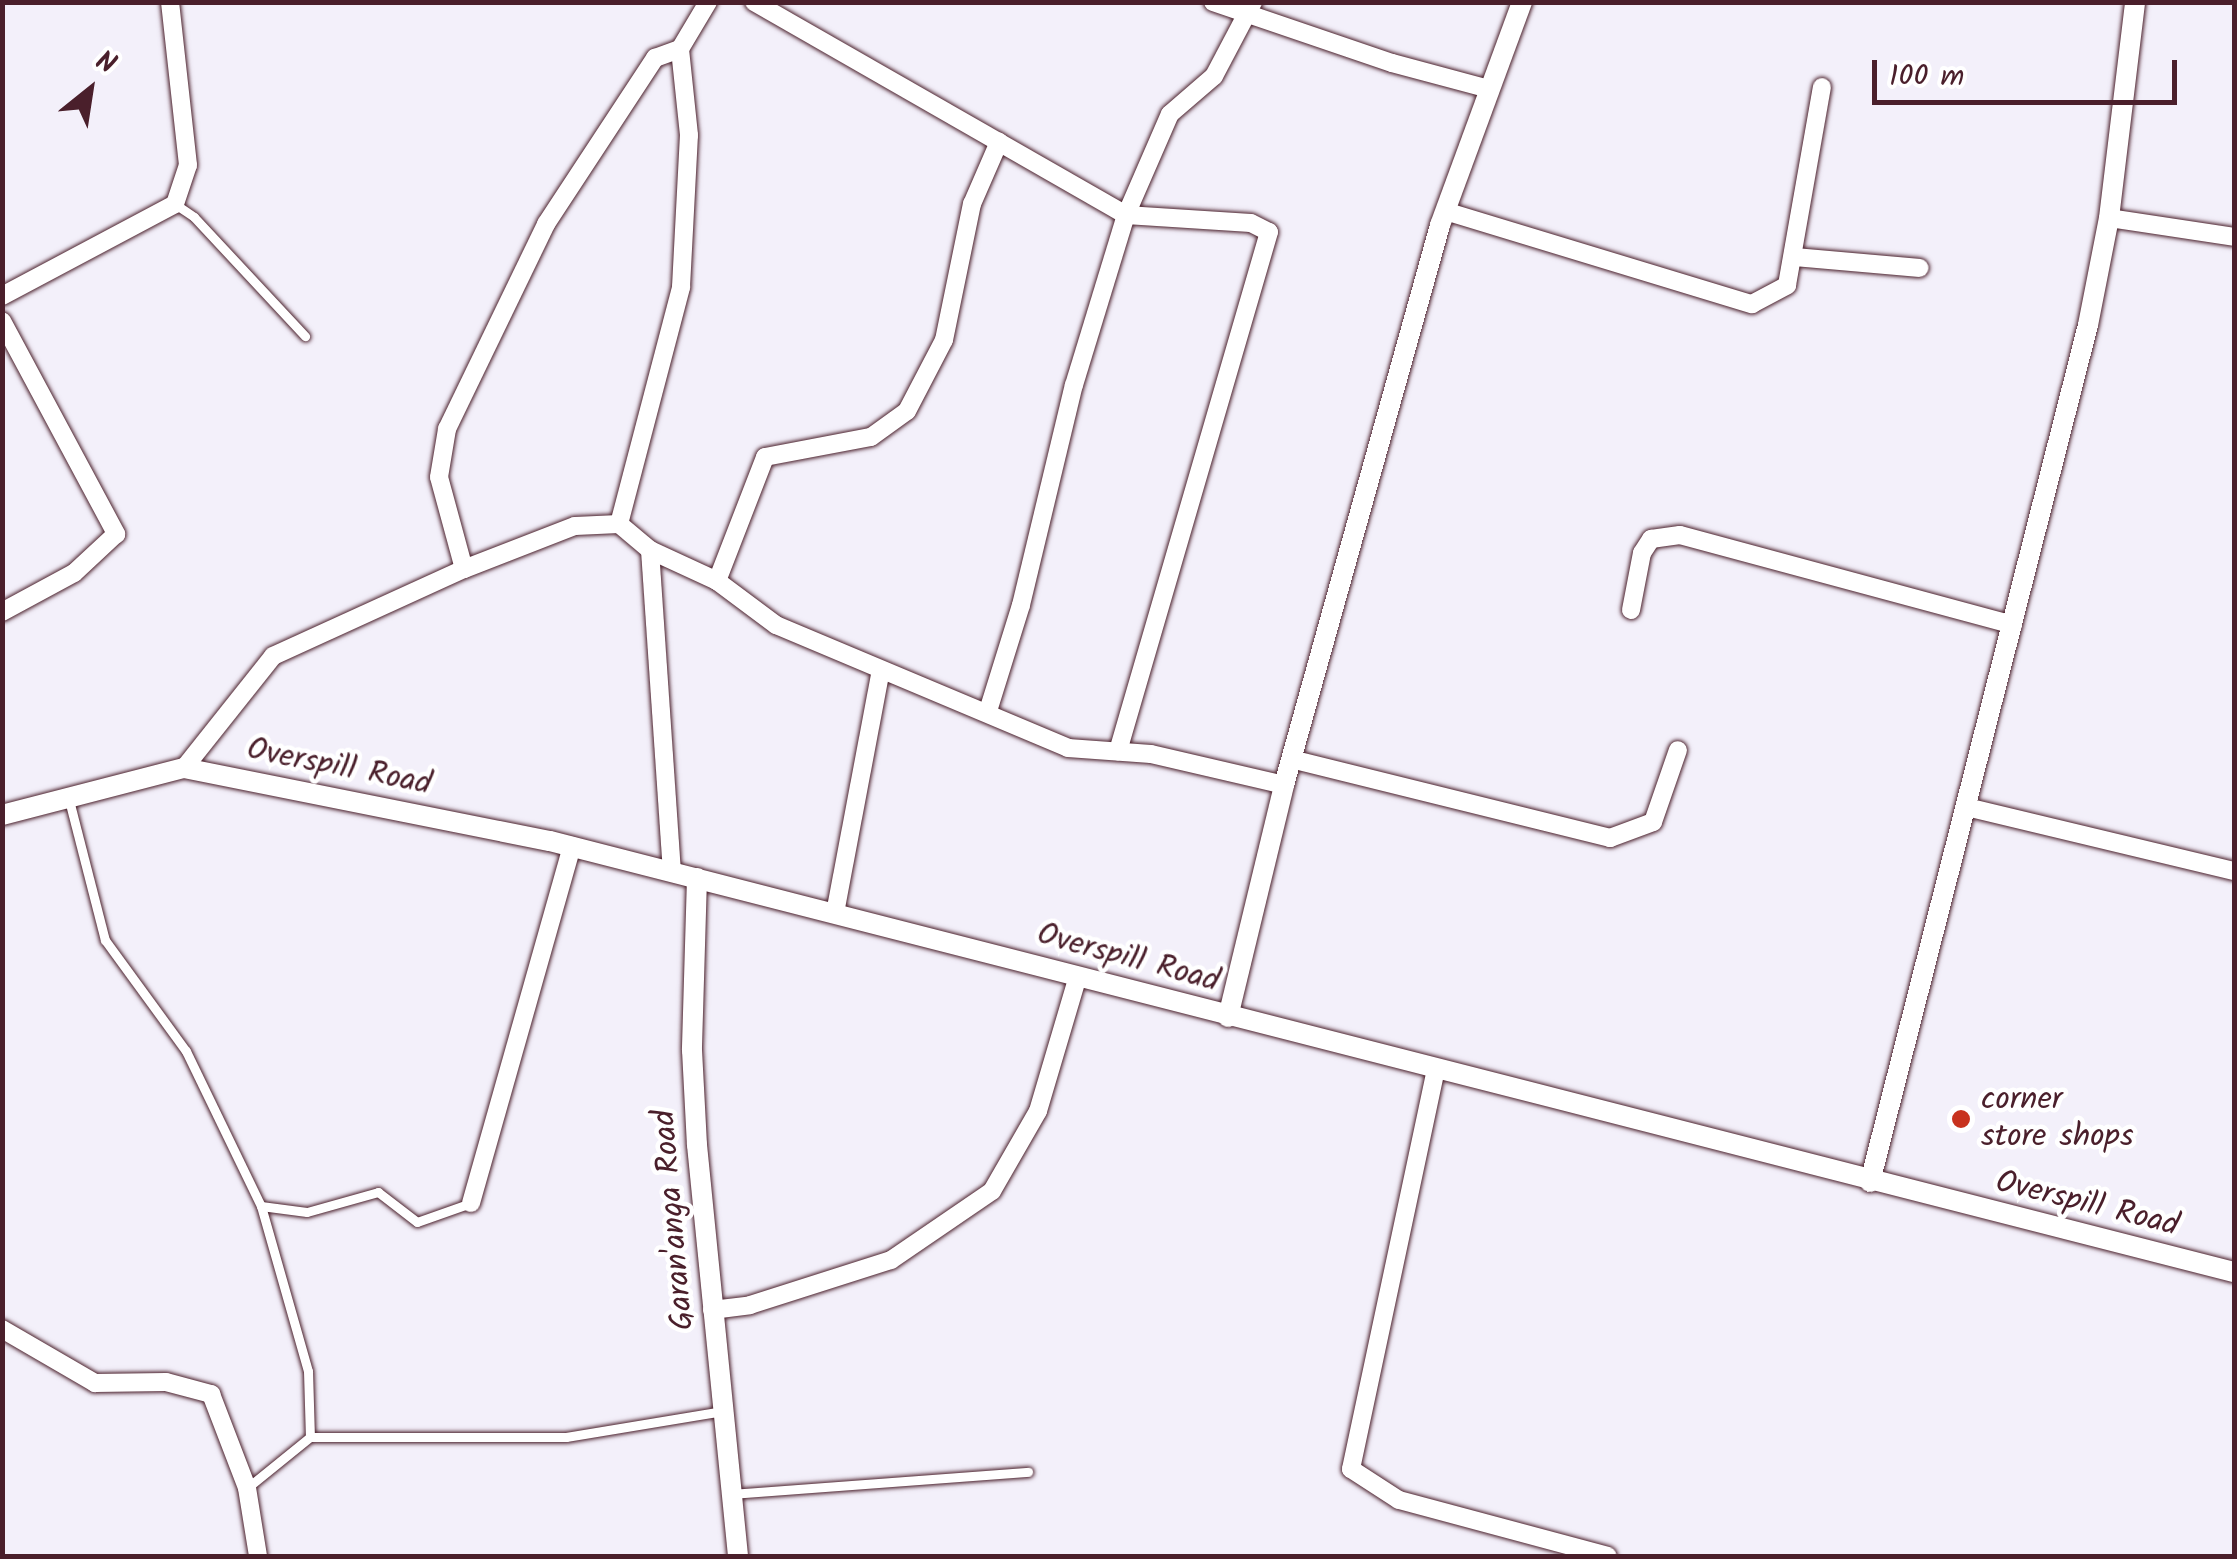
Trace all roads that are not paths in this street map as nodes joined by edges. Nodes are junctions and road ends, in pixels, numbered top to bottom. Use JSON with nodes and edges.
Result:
{"nodes":[{"id":1,"x":170,"y":2,"type":"edge"},
{"id":2,"x":708,"y":2,"type":"edge"},
{"id":3,"x":754,"y":2,"type":"edge"},
{"id":4,"x":1213,"y":2,"type":"edge"},
{"id":5,"x":1522,"y":2,"type":"edge"},
{"id":6,"x":2136,"y":2,"type":"edge"},
{"id":7,"x":1249,"y":9,"type":"edge"},
{"id":8,"x":680,"y":49,"type":"junction"},
{"id":9,"x":1822,"y":87,"type":"dead end"},
{"id":10,"x":1489,"y":89,"type":"junction"},
{"id":11,"x":999,"y":142,"type":"junction"},
{"id":12,"x":175,"y":204,"type":"junction"},
{"id":13,"x":1445,"y":211,"type":"junction"},
{"id":14,"x":1126,"y":214,"type":"junction"},
{"id":15,"x":2109,"y":218,"type":"junction"},
{"id":16,"x":2234,"y":237,"type":"edge"},
{"id":17,"x":1794,"y":257,"type":"junction"},
{"id":18,"x":1920,"y":268,"type":"dead end"},
{"id":19,"x":2,"y":296,"type":"edge"},
{"id":20,"x":2,"y":321,"type":"edge"},
{"id":21,"x":305,"y":336,"type":"dead end"},
{"id":22,"x":619,"y":524,"type":"junction"},
{"id":23,"x":650,"y":550,"type":"junction"},
{"id":24,"x":464,"y":569,"type":"junction"},
{"id":25,"x":717,"y":581,"type":"junction"},
{"id":26,"x":1631,"y":610,"type":"dead end"},
{"id":27,"x":2,"y":612,"type":"edge"},
{"id":28,"x":2012,"y":625,"type":"junction"},
{"id":29,"x":881,"y":670,"type":"junction"},
{"id":30,"x":988,"y":711,"type":"junction"},
{"id":31,"x":1678,"y":750,"type":"dead end"},
{"id":32,"x":1118,"y":752,"type":"junction"},
{"id":33,"x":1291,"y":759,"type":"junction"},
{"id":34,"x":184,"y":768,"type":"junction"},
{"id":35,"x":1284,"y":786,"type":"junction"},
{"id":36,"x":68,"y":798,"type":"junction"},
{"id":37,"x":1967,"y":807,"type":"junction"},
{"id":38,"x":2,"y":815,"type":"edge"},
{"id":39,"x":572,"y":846,"type":"junction"},
{"id":40,"x":2234,"y":871,"type":"edge"},
{"id":41,"x":672,"y":872,"type":"junction"},
{"id":42,"x":697,"y":878,"type":"junction"},
{"id":43,"x":835,"y":913,"type":"junction"},
{"id":44,"x":1078,"y":976,"type":"junction"},
{"id":45,"x":1228,"y":1017,"type":"junction"},
{"id":46,"x":1436,"y":1069,"type":"junction"},
{"id":47,"x":1870,"y":1182,"type":"junction"},
{"id":48,"x":472,"y":1203,"type":"joint"},
{"id":49,"x":261,"y":1206,"type":"junction"},
{"id":50,"x":2234,"y":1272,"type":"edge"},
{"id":51,"x":712,"y":1310,"type":"junction"},
{"id":52,"x":2,"y":1330,"type":"edge"},
{"id":53,"x":722,"y":1411,"type":"junction"},
{"id":54,"x":310,"y":1438,"type":"junction"},
{"id":55,"x":1028,"y":1472,"type":"dead end"},
{"id":56,"x":247,"y":1488,"type":"junction"},
{"id":57,"x":732,"y":1494,"type":"junction"},
{"id":58,"x":258,"y":1556,"type":"edge"},
{"id":59,"x":738,"y":1556,"type":"edge"},
{"id":60,"x":1608,"y":1556,"type":"edge"}],
"edges":[{"from":1,"to":12,"type":"street"},
{"from":2,"to":8,"type":"street"},
{"from":3,"to":11,"type":"street"},
{"from":4,"to":7,"type":"street"},
{"from":5,"to":10,"type":"street"},
{"from":6,"to":15,"type":"street"},
{"from":7,"to":10,"type":"street"},
{"from":7,"to":14,"type":"street"},
{"from":8,"to":22,"type":"street"},
{"from":8,"to":24,"type":"street"},
{"from":9,"to":17,"type":"street"},
{"from":10,"to":13,"type":"street"},
{"from":11,"to":14,"type":"street"},
{"from":11,"to":25,"type":"street"},
{"from":12,"to":19,"type":"street"},
{"from":12,"to":21,"type":"lane"},
{"from":13,"to":17,"type":"street"},
{"from":13,"to":33,"type":"street"},
{"from":14,"to":30,"type":"street"},
{"from":14,"to":32,"type":"street"},
{"from":15,"to":16,"type":"street"},
{"from":15,"to":28,"type":"street"},
{"from":17,"to":18,"type":"street"},
{"from":20,"to":27,"type":"street"},
{"from":22,"to":23,"type":"street"},
{"from":22,"to":24,"type":"street"},
{"from":23,"to":25,"type":"street"},
{"from":23,"to":41,"type":"street"},
{"from":24,"to":34,"type":"street"},
{"from":25,"to":29,"type":"street"},
{"from":26,"to":28,"type":"street"},
{"from":28,"to":37,"type":"street"},
{"from":29,"to":30,"type":"street"},
{"from":29,"to":43,"type":"street"},
{"from":30,"to":32,"type":"street"},
{"from":31,"to":33,"type":"street"},
{"from":32,"to":35,"type":"street"},
{"from":33,"to":35,"type":"street"},
{"from":34,"to":36,"type":"street","name":"Overspill Road"},
{"from":34,"to":39,"type":"street","name":"Overspill Road"},
{"from":35,"to":45,"type":"street"},
{"from":36,"to":38,"type":"street","name":"Overspill Road"},
{"from":36,"to":49,"type":"lane"},
{"from":37,"to":40,"type":"street"},
{"from":37,"to":47,"type":"street"},
{"from":39,"to":41,"type":"street","name":"Overspill Road"},
{"from":39,"to":48,"type":"street"},
{"from":41,"to":42,"type":"street","name":"Overspill Road"},
{"from":42,"to":43,"type":"street","name":"Overspill Road"},
{"from":42,"to":51,"type":"street","name":"Garan'anga Road"},
{"from":43,"to":44,"type":"street","name":"Overspill Road"},
{"from":44,"to":45,"type":"street","name":"Overspill Road"},
{"from":44,"to":51,"type":"street"},
{"from":45,"to":46,"type":"street","name":"Overspill Road"},
{"from":46,"to":47,"type":"street","name":"Overspill Road"},
{"from":46,"to":60,"type":"street"},
{"from":47,"to":50,"type":"street","name":"Overspill Road"},
{"from":48,"to":49,"type":"lane"},
{"from":49,"to":54,"type":"lane"},
{"from":51,"to":53,"type":"street","name":"Garan'anga Road"},
{"from":52,"to":56,"type":"street"},
{"from":53,"to":54,"type":"lane"},
{"from":53,"to":57,"type":"street","name":"Garan'anga Road"},
{"from":54,"to":56,"type":"lane"},
{"from":55,"to":57,"type":"lane"},
{"from":56,"to":58,"type":"street"},
{"from":57,"to":59,"type":"street","name":"Garan'anga Road"}]}
